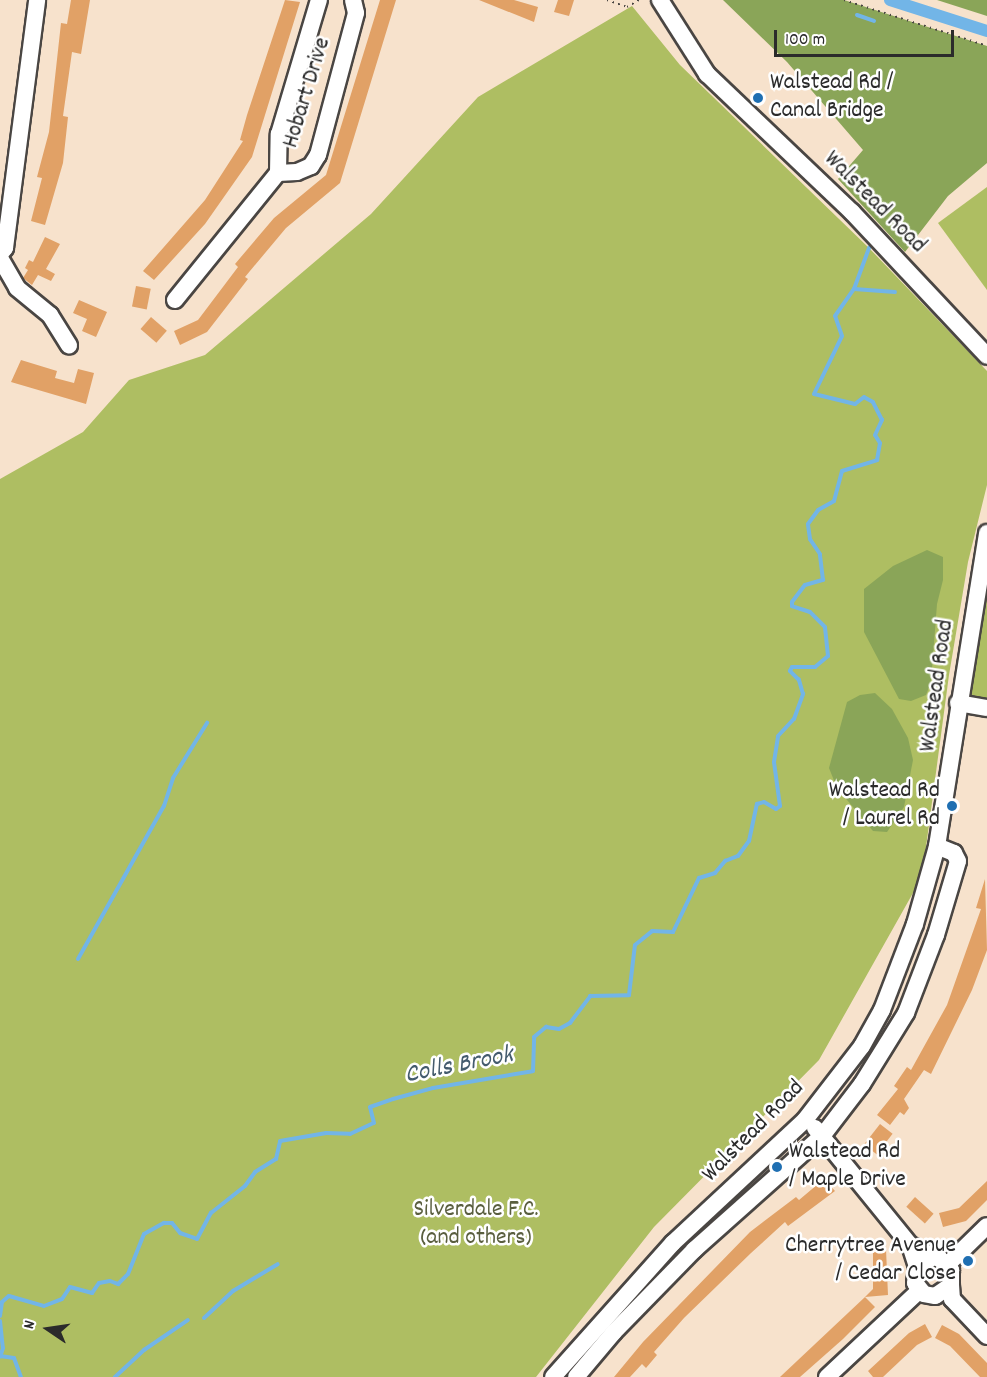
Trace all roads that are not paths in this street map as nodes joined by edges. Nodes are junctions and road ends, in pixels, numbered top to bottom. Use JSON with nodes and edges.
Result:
{"nodes":[{"id":1,"x":38,"y":0,"type":"edge"},
{"id":2,"x":319,"y":0,"type":"edge"},
{"id":3,"x":353,"y":0,"type":"edge"},
{"id":4,"x":660,"y":0,"type":"edge"},
{"id":5,"x":278,"y":173,"type":"junction"},
{"id":6,"x":0,"y":256,"type":"edge"},
{"id":7,"x":175,"y":300,"type":"dead end"},
{"id":8,"x":69,"y":345,"type":"dead end"},
{"id":9,"x":987,"y":356,"type":"edge"},
{"id":10,"x":987,"y":533,"type":"edge"},
{"id":11,"x":984,"y":552,"type":"edge"},
{"id":12,"x":958,"y":703,"type":"junction"},
{"id":13,"x":987,"y":708,"type":"edge"},
{"id":14,"x":938,"y":846,"type":"junction"},
{"id":15,"x":805,"y":1120,"type":"junction"},
{"id":16,"x":823,"y":1135,"type":"junction"},
{"id":17,"x":987,"y":1226,"type":"edge"},
{"id":18,"x":924,"y":1262,"type":"junction"},
{"id":19,"x":948,"y":1264,"type":"junction"},
{"id":20,"x":919,"y":1290,"type":"junction"},
{"id":21,"x":952,"y":1292,"type":"junction"},
{"id":22,"x":987,"y":1336,"type":"edge"},
{"id":23,"x":553,"y":1377,"type":"edge"},
{"id":24,"x":576,"y":1377,"type":"edge"},
{"id":25,"x":828,"y":1377,"type":"edge"}],
"edges":[{"from":1,"to":6,"type":"street"},
{"from":2,"to":5,"type":"street","name":"Hobart Drive"},
{"from":3,"to":5,"type":"street","name":"Hobart Drive"},
{"from":4,"to":9,"type":"street","name":"Walstead Road"},
{"from":5,"to":7,"type":"street","name":"Hobart Drive"},
{"from":6,"to":8,"type":"street"},
{"from":10,"to":11,"type":"street","name":"Walstead Road"},
{"from":11,"to":12,"type":"street","name":"Walstead Road"},
{"from":12,"to":13,"type":"street"},
{"from":12,"to":14,"type":"street","name":"Walstead Road"},
{"from":14,"to":15,"type":"street","name":"Walstead Road"},
{"from":14,"to":16,"type":"street","name":"Walstead Road"},
{"from":15,"to":16,"type":"street"},
{"from":15,"to":23,"type":"street","name":"Walstead Road"},
{"from":16,"to":18,"type":"street"},
{"from":16,"to":24,"type":"street"},
{"from":17,"to":19,"type":"street"},
{"from":18,"to":19,"type":"street"},
{"from":18,"to":20,"type":"street"},
{"from":19,"to":21,"type":"street"},
{"from":20,"to":21,"type":"street"},
{"from":20,"to":25,"type":"street"},
{"from":21,"to":22,"type":"street"}]}
